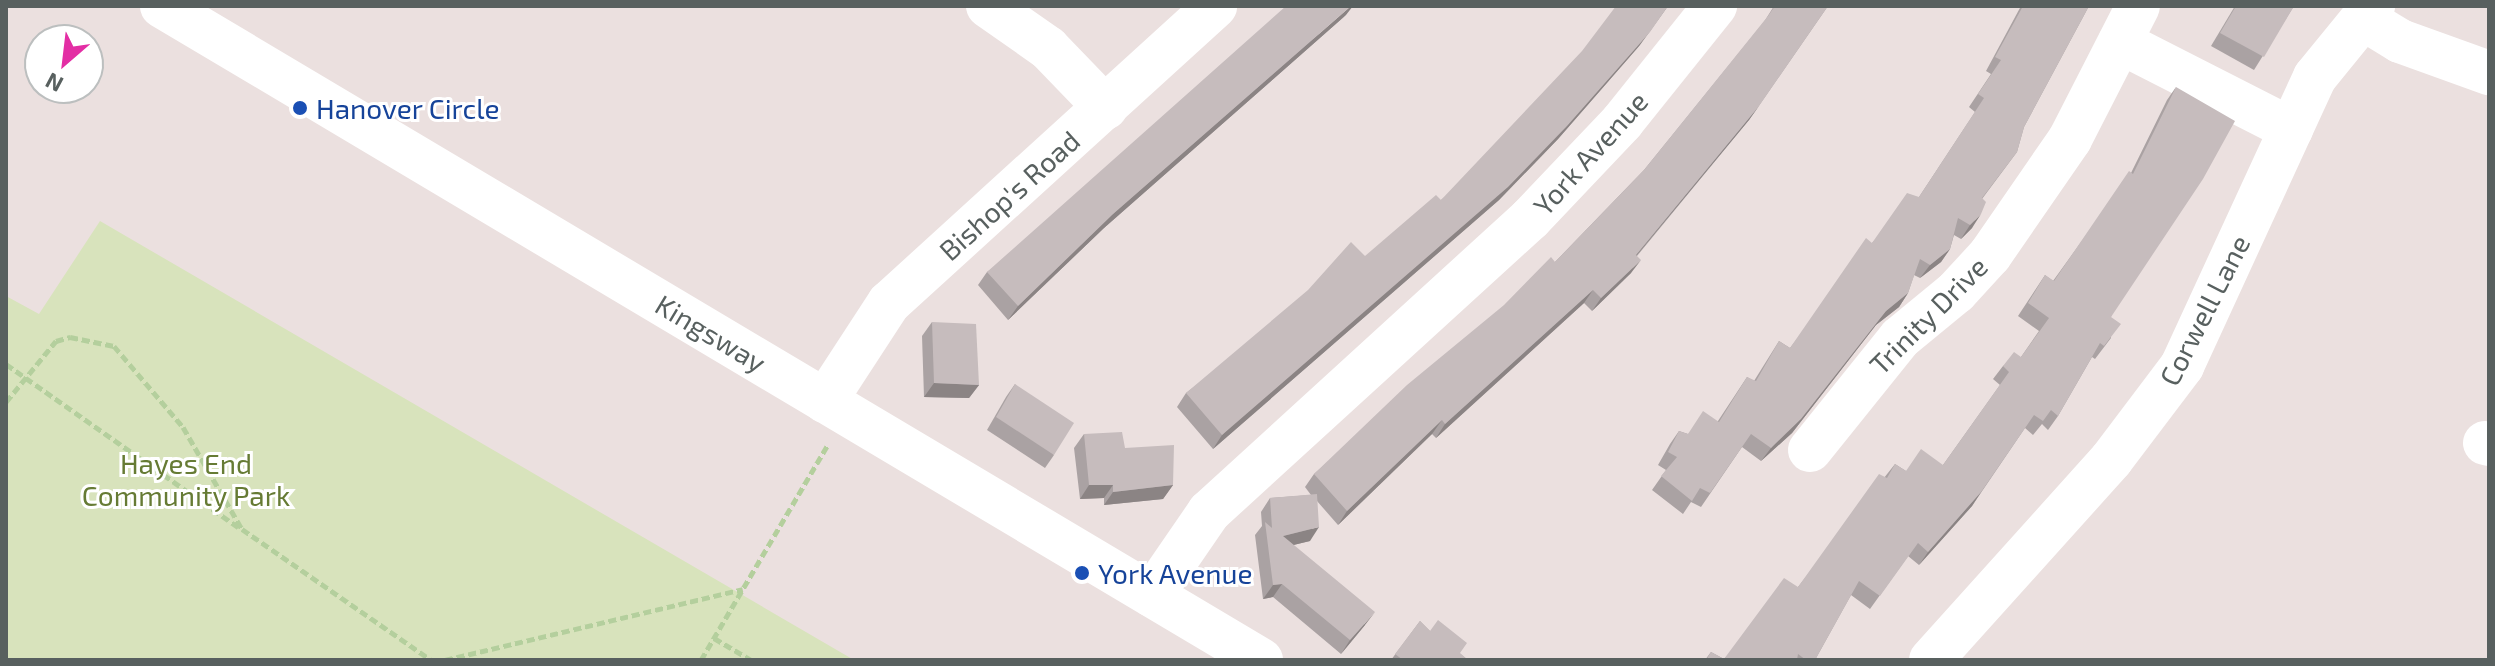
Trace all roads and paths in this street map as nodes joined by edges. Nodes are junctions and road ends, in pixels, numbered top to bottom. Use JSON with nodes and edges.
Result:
{"nodes":[{"id":1,"x":162,"y":6,"type":"edge"},
{"id":2,"x":988,"y":6,"type":"edge"},
{"id":3,"x":1215,"y":6,"type":"edge"},
{"id":4,"x":1715,"y":6,"type":"edge"},
{"id":5,"x":2369,"y":12,"type":"edge"},
{"id":6,"x":2129,"y":24,"type":"edge"},
{"id":7,"x":2489,"y":73,"type":"edge"},
{"id":8,"x":1106,"y":108,"type":"junction"},
{"id":9,"x":2291,"y":129,"type":"junction"},
{"id":10,"x":6,"y":364,"type":"edge"},
{"id":11,"x":26,"y":377,"type":"junction"},
{"id":12,"x":6,"y":402,"type":"edge"},
{"id":13,"x":836,"y":408,"type":"junction"},
{"id":14,"x":1810,"y":450,"type":"dead end"},
{"id":15,"x":242,"y":529,"type":"junction"},
{"id":16,"x":743,"y":589,"type":"junction"},
{"id":17,"x":1152,"y":595,"type":"junction"},
{"id":18,"x":714,"y":638,"type":"junction"},
{"id":19,"x":431,"y":660,"type":"edge"},
{"id":20,"x":445,"y":660,"type":"edge"},
{"id":21,"x":701,"y":660,"type":"edge"},
{"id":22,"x":751,"y":660,"type":"edge"},
{"id":23,"x":1261,"y":660,"type":"edge"},
{"id":24,"x":1931,"y":660,"type":"edge"}],
"edges":[{"from":1,"to":13,"type":"street","name":"Kingsway"},
{"from":2,"to":8,"type":"street"},
{"from":3,"to":8,"type":"street","name":"Bishop's Road"},
{"from":4,"to":17,"type":"street","name":"York Avenue"},
{"from":5,"to":7,"type":"street"},
{"from":5,"to":9,"type":"street","name":"Corwell Lane"},
{"from":6,"to":9,"type":"street"},
{"from":6,"to":14,"type":"street","name":"Trinity Drive"},
{"from":8,"to":13,"type":"street","name":"Bishop's Road"},
{"from":9,"to":24,"type":"street","name":"Corwell Lane"},
{"from":10,"to":11,"type":"path"},
{"from":11,"to":12,"type":"path"},
{"from":11,"to":15,"type":"path"},
{"from":11,"to":15,"type":"path"},
{"from":13,"to":16,"type":"path"},
{"from":13,"to":17,"type":"street","name":"Kingsway"},
{"from":15,"to":19,"type":"path"},
{"from":16,"to":18,"type":"path"},
{"from":16,"to":20,"type":"path"},
{"from":17,"to":23,"type":"street","name":"Kingsway"},
{"from":18,"to":21,"type":"path"},
{"from":18,"to":22,"type":"path"}]}
